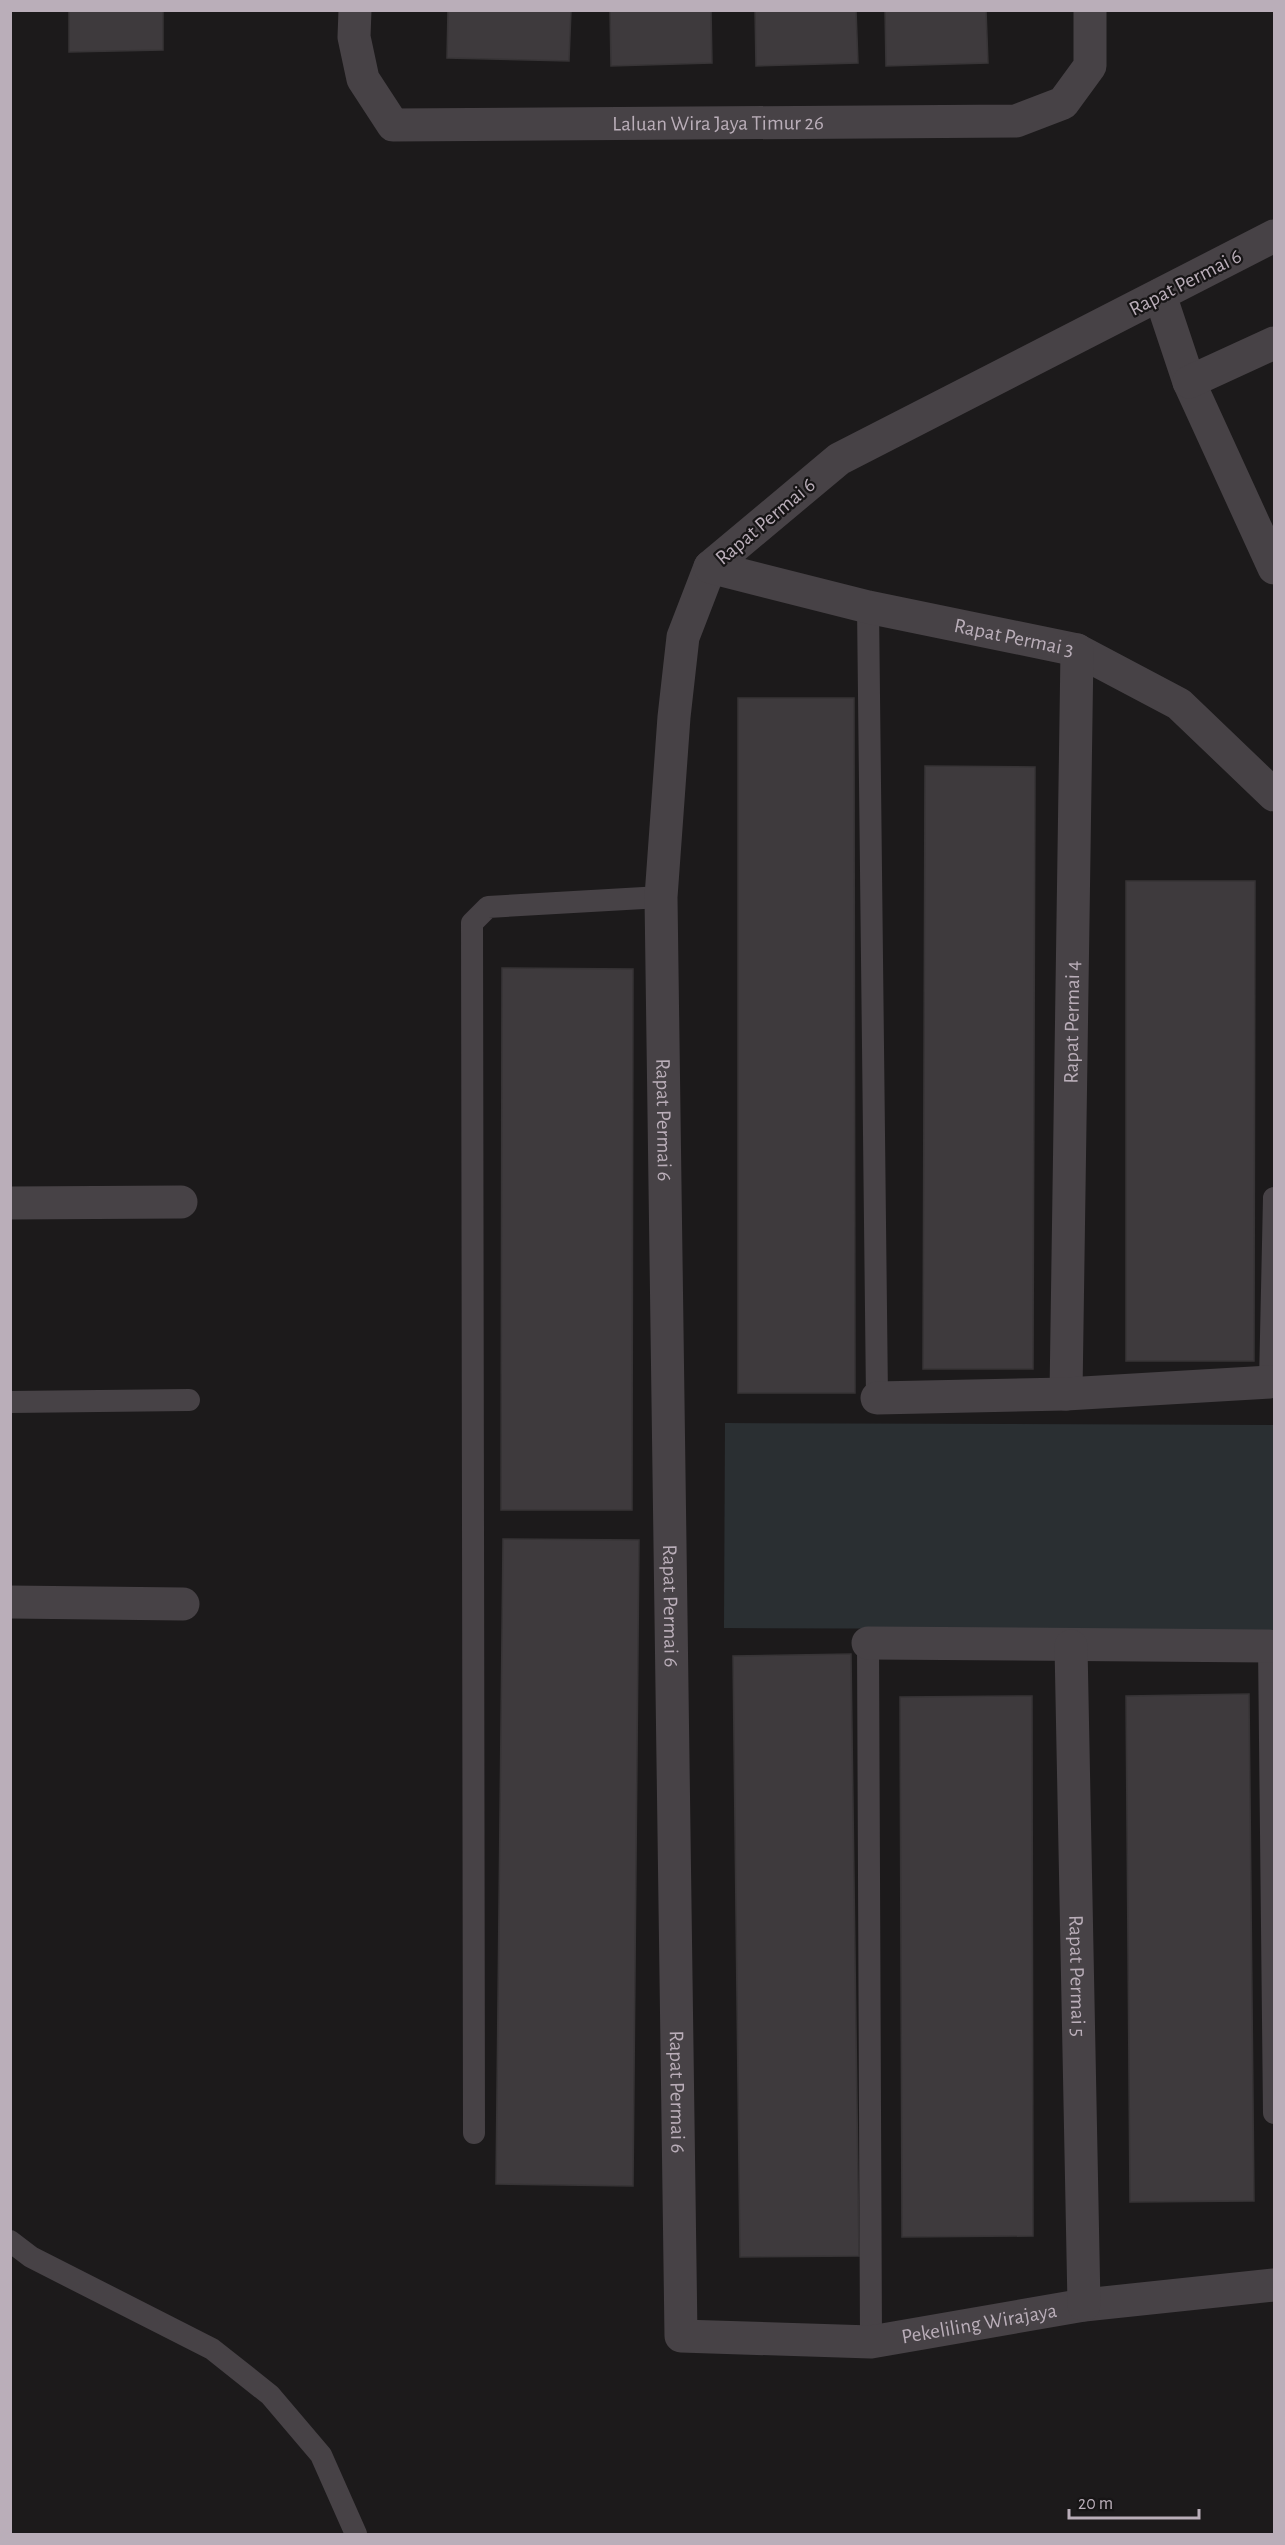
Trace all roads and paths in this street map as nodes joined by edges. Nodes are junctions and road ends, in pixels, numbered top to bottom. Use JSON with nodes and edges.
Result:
{"nodes":[{"id":1,"x":355,"y":10,"type":"edge"},
{"id":2,"x":1090,"y":10,"type":"edge"},
{"id":3,"x":1275,"y":236,"type":"edge"},
{"id":4,"x":1160,"y":295,"type":"junction"},
{"id":5,"x":1275,"y":343,"type":"edge"},
{"id":6,"x":1189,"y":382,"type":"junction"},
{"id":7,"x":710,"y":567,"type":"junction"},
{"id":8,"x":1275,"y":568,"type":"edge"},
{"id":9,"x":868,"y":607,"type":"junction"},
{"id":10,"x":1077,"y":650,"type":"junction"},
{"id":11,"x":1275,"y":795,"type":"edge"},
{"id":12,"x":661,"y":897,"type":"junction"},
{"id":13,"x":1275,"y":1198,"type":"edge"},
{"id":14,"x":181,"y":1202,"type":"dead end"},
{"id":15,"x":10,"y":1203,"type":"edge"},
{"id":16,"x":1270,"y":1382,"type":"joint"},
{"id":17,"x":1066,"y":1394,"type":"junction"},
{"id":18,"x":877,"y":1398,"type":"joint"},
{"id":19,"x":189,"y":1400,"type":"dead end"},
{"id":20,"x":10,"y":1402,"type":"edge"},
{"id":21,"x":10,"y":1602,"type":"edge"},
{"id":22,"x":183,"y":1604,"type":"dead end"},
{"id":23,"x":868,"y":1643,"type":"joint"},
{"id":24,"x":1071,"y":1646,"type":"junction"},
{"id":25,"x":1269,"y":1646,"type":"joint"},
{"id":26,"x":1275,"y":2113,"type":"edge"},
{"id":27,"x":474,"y":2133,"type":"dead end"},
{"id":28,"x":10,"y":2241,"type":"edge"},
{"id":29,"x":1275,"y":2284,"type":"edge"},
{"id":30,"x":1084,"y":2305,"type":"junction"},
{"id":31,"x":681,"y":2336,"type":"joint"},
{"id":32,"x":871,"y":2342,"type":"junction"},
{"id":33,"x":356,"y":2535,"type":"edge"}],
"edges":[{"from":1,"to":2,"type":"street","name":"Laluan Wira Jaya Timur 26"},
{"from":3,"to":4,"type":"street","name":"Rapat Permai 6"},
{"from":4,"to":6,"type":"street"},
{"from":4,"to":7,"type":"street","name":"Rapat Permai 6"},
{"from":5,"to":6,"type":"street"},
{"from":6,"to":8,"type":"street"},
{"from":7,"to":9,"type":"street","name":"Rapat Permai 3"},
{"from":7,"to":12,"type":"street","name":"Rapat Permai 6"},
{"from":9,"to":10,"type":"street","name":"Rapat Permai 3"},
{"from":9,"to":18,"type":"lane"},
{"from":10,"to":11,"type":"street","name":"Rapat Permai 3"},
{"from":10,"to":17,"type":"street","name":"Rapat Permai 4"},
{"from":12,"to":27,"type":"lane"},
{"from":12,"to":31,"type":"street","name":"Rapat Permai 6"},
{"from":13,"to":16,"type":"lane"},
{"from":14,"to":15,"type":"street"},
{"from":16,"to":17,"type":"street"},
{"from":17,"to":18,"type":"street"},
{"from":19,"to":20,"type":"lane"},
{"from":21,"to":22,"type":"street"},
{"from":23,"to":24,"type":"street"},
{"from":23,"to":32,"type":"lane"},
{"from":24,"to":25,"type":"street"},
{"from":24,"to":30,"type":"street","name":"Rapat Permai 5"},
{"from":25,"to":26,"type":"lane"},
{"from":28,"to":33,"type":"lane"},
{"from":29,"to":30,"type":"street","name":"Pekeliling Wirajaya"},
{"from":30,"to":32,"type":"street","name":"Pekeliling Wirajaya"},
{"from":31,"to":32,"type":"street","name":"Pekeliling Wirajaya"}]}
